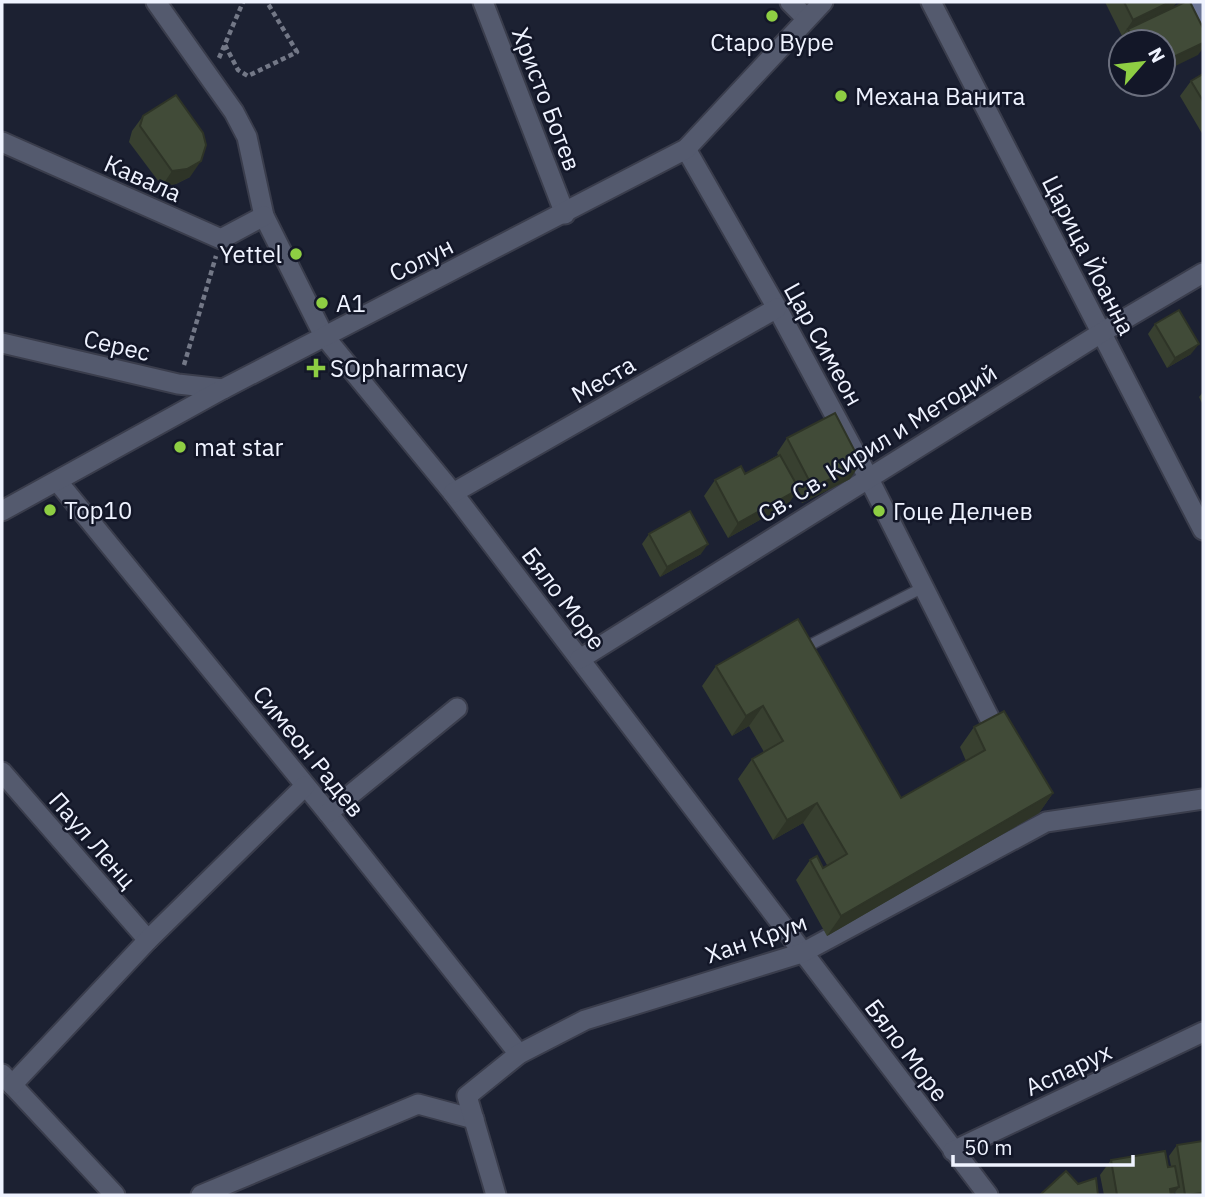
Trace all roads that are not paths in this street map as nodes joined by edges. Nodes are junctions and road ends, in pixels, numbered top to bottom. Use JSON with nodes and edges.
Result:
{"nodes":[{"id":1,"x":156,"y":2,"type":"edge"},
{"id":2,"x":483,"y":2,"type":"edge"},
{"id":3,"x":790,"y":2,"type":"edge"},
{"id":4,"x":822,"y":2,"type":"edge"},
{"id":5,"x":931,"y":2,"type":"edge"},
{"id":6,"x":1196,"y":2,"type":"edge"},
{"id":7,"x":1203,"y":14,"type":"edge"},
{"id":8,"x":806,"y":18,"type":"junction"},
{"id":9,"x":2,"y":142,"type":"edge"},
{"id":10,"x":685,"y":149,"type":"junction"},
{"id":11,"x":565,"y":214,"type":"junction"},
{"id":12,"x":264,"y":216,"type":"junction"},
{"id":13,"x":1203,"y":274,"type":"edge"},
{"id":14,"x":777,"y":308,"type":"junction"},
{"id":15,"x":1101,"y":332,"type":"junction"},
{"id":16,"x":324,"y":336,"type":"junction"},
{"id":17,"x":2,"y":343,"type":"edge"},
{"id":18,"x":223,"y":389,"type":"junction"},
{"id":19,"x":868,"y":477,"type":"junction"},
{"id":20,"x":58,"y":482,"type":"junction"},
{"id":21,"x":453,"y":493,"type":"junction"},
{"id":22,"x":2,"y":511,"type":"edge"},
{"id":23,"x":1203,"y":530,"type":"edge"},
{"id":24,"x":922,"y":588,"type":"junction"},
{"id":25,"x":812,"y":658,"type":"edge"},
{"id":26,"x":580,"y":659,"type":"junction"},
{"id":27,"x":457,"y":708,"type":"dead end"},
{"id":28,"x":1008,"y":754,"type":"edge"},
{"id":29,"x":2,"y":772,"type":"edge"},
{"id":30,"x":305,"y":786,"type":"junction"},
{"id":31,"x":1203,"y":799,"type":"edge"},
{"id":32,"x":328,"y":813,"type":"junction"},
{"id":33,"x":148,"y":940,"type":"junction"},
{"id":34,"x":802,"y":953,"type":"junction"},
{"id":35,"x":1203,"y":1032,"type":"edge"},
{"id":36,"x":519,"y":1054,"type":"junction"},
{"id":37,"x":7,"y":1079,"type":"edge"},
{"id":38,"x":474,"y":1119,"type":"junction"},
{"id":39,"x":953,"y":1151,"type":"junction"},
{"id":40,"x":115,"y":1195,"type":"edge"},
{"id":41,"x":201,"y":1195,"type":"edge"},
{"id":42,"x":496,"y":1195,"type":"edge"},
{"id":43,"x":988,"y":1195,"type":"edge"}],
"edges":[{"from":1,"to":12,"type":"street","name":"Бяло Море"},
{"from":2,"to":11,"type":"street","name":"Христо Ботев"},
{"from":3,"to":8,"type":"street"},
{"from":4,"to":8,"type":"street","name":"Солун"},
{"from":5,"to":15,"type":"street","name":"Царица Йоанна"},
{"from":6,"to":7,"type":"street"},
{"from":8,"to":10,"type":"street","name":"Солун"},
{"from":9,"to":12,"type":"street","name":"Кавала"},
{"from":10,"to":11,"type":"street","name":"Солун"},
{"from":10,"to":14,"type":"street","name":"Цар Симеон"},
{"from":11,"to":16,"type":"street","name":"Солун"},
{"from":12,"to":16,"type":"street","name":"Бяло Море"},
{"from":13,"to":15,"type":"street","name":"Св. Св. Кирил и Методий"},
{"from":14,"to":19,"type":"street","name":"Цар Симеон"},
{"from":14,"to":21,"type":"street","name":"Места"},
{"from":15,"to":19,"type":"street","name":"Св. Св. Кирил и Методий"},
{"from":15,"to":23,"type":"street","name":"Царица Йоанна"},
{"from":16,"to":18,"type":"street","name":"Солун"},
{"from":16,"to":21,"type":"street","name":"Бяло Море"},
{"from":17,"to":18,"type":"street","name":"Серес"},
{"from":18,"to":20,"type":"street","name":"Солун"},
{"from":19,"to":24,"type":"street","name":"Цар Симеон"},
{"from":19,"to":26,"type":"street","name":"Св. Св. Кирил и Методий"},
{"from":20,"to":22,"type":"street","name":"Солун"},
{"from":20,"to":30,"type":"street","name":"Симеон Радев"},
{"from":21,"to":26,"type":"street","name":"Бяло Море"},
{"from":24,"to":25,"type":"lane"},
{"from":24,"to":28,"type":"street","name":"Цар Симеон"},
{"from":26,"to":34,"type":"street","name":"Бяло Море"},
{"from":27,"to":32,"type":"street"},
{"from":29,"to":33,"type":"street","name":"Паул Ленц"},
{"from":30,"to":32,"type":"street","name":"Симеон Радев"},
{"from":30,"to":33,"type":"street"},
{"from":31,"to":34,"type":"street","name":"Хан Крум"},
{"from":32,"to":36,"type":"street","name":"Симеон Радев"},
{"from":33,"to":37,"type":"street"},
{"from":34,"to":36,"type":"street","name":"Хан Крум"},
{"from":34,"to":39,"type":"street","name":"Бяло Море"},
{"from":35,"to":39,"type":"street","name":"Аспарух"},
{"from":36,"to":38,"type":"street","name":"Хан Крум"},
{"from":37,"to":40,"type":"street"},
{"from":38,"to":41,"type":"street"},
{"from":38,"to":42,"type":"street","name":"Хан Крум"},
{"from":39,"to":43,"type":"street","name":"Бяло Море"}]}
